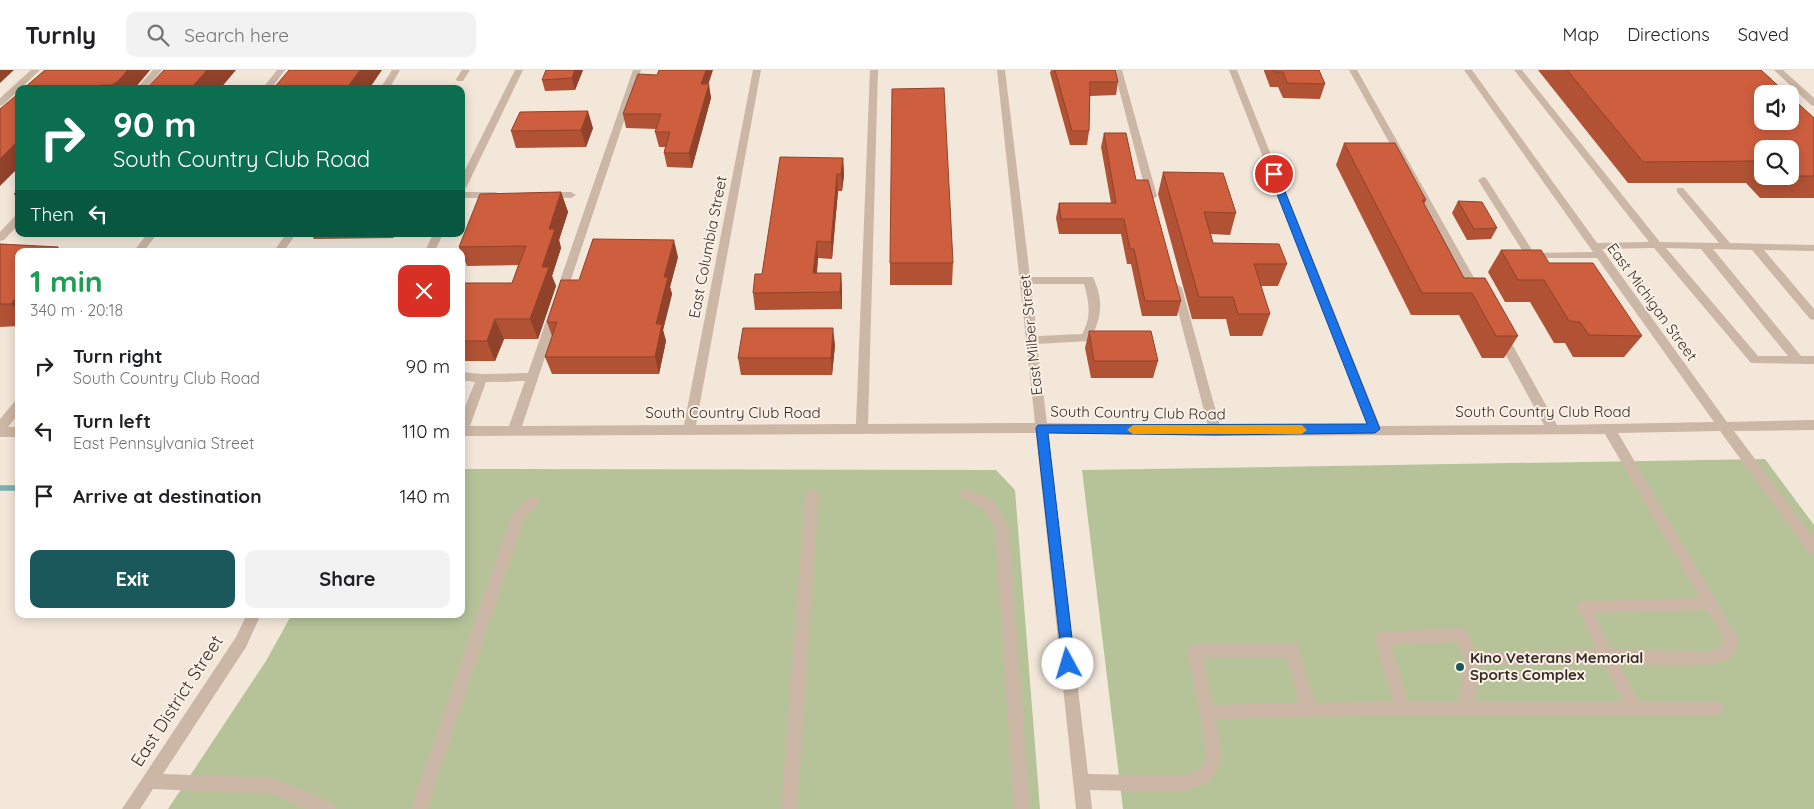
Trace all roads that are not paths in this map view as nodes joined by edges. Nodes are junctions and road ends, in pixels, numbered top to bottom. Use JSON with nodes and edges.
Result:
{"nodes":[{"id":1,"x":36,"y":70,"type":"edge"},
{"id":2,"x":158,"y":70,"type":"edge"},
{"id":3,"x":281,"y":70,"type":"edge"},
{"id":4,"x":396,"y":70,"type":"edge"},
{"id":5,"x":466,"y":70,"type":"edge"},
{"id":6,"x":519,"y":70,"type":"edge"},
{"id":7,"x":637,"y":70,"type":"edge"},
{"id":8,"x":757,"y":70,"type":"edge"},
{"id":9,"x":874,"y":70,"type":"edge"},
{"id":10,"x":1001,"y":70,"type":"edge"},
{"id":11,"x":1118,"y":70,"type":"edge"},
{"id":12,"x":1233,"y":70,"type":"edge"},
{"id":13,"x":1354,"y":70,"type":"edge"},
{"id":14,"x":1468,"y":70,"type":"edge"},
{"id":15,"x":1518,"y":70,"type":"edge"},
{"id":16,"x":1778,"y":70,"type":"edge"},
{"id":17,"x":460,"y":79,"type":"dead end"},
{"id":18,"x":20,"y":85,"type":"edge"},
{"id":19,"x":144,"y":85,"type":"edge"},
{"id":20,"x":269,"y":85,"type":"edge"},
{"id":21,"x":387,"y":85,"type":"edge"},
{"id":22,"x":15,"y":89,"type":"edge"},
{"id":23,"x":0,"y":103,"type":"edge"},
{"id":24,"x":1814,"y":103,"type":"edge"},
{"id":25,"x":465,"y":180,"type":"edge"},
{"id":26,"x":1482,"y":180,"type":"dead end"},
{"id":27,"x":1680,"y":190,"type":"dead end"},
{"id":28,"x":465,"y":195,"type":"edge"},
{"id":29,"x":508,"y":195,"type":"edge"},
{"id":30,"x":535,"y":195,"type":"edge"},
{"id":31,"x":572,"y":195,"type":"dead end"},
{"id":32,"x":1154,"y":203,"type":"edge"},
{"id":33,"x":15,"y":222,"type":"edge"},
{"id":34,"x":150,"y":237,"type":"edge"},
{"id":35,"x":288,"y":237,"type":"edge"},
{"id":36,"x":0,"y":238,"type":"edge"},
{"id":37,"x":1656,"y":245,"type":"junction"},
{"id":38,"x":1705,"y":247,"type":"junction"},
{"id":39,"x":1728,"y":247,"type":"junction"},
{"id":40,"x":1755,"y":247,"type":"junction"},
{"id":41,"x":141,"y":248,"type":"edge"},
{"id":42,"x":281,"y":248,"type":"edge"},
{"id":43,"x":1813,"y":248,"type":"edge"},
{"id":44,"x":1597,"y":250,"type":"junction"},
{"id":45,"x":1174,"y":279,"type":"edge"},
{"id":46,"x":1025,"y":281,"type":"junction"},
{"id":47,"x":1482,"y":300,"type":"edge"},
{"id":48,"x":1814,"y":316,"type":"edge"},
{"id":49,"x":1496,"y":326,"type":"edge"},
{"id":50,"x":1032,"y":340,"type":"junction"},
{"id":51,"x":1798,"y":360,"type":"junction"},
{"id":52,"x":1814,"y":360,"type":"edge"},
{"id":53,"x":465,"y":376,"type":"edge"},
{"id":54,"x":532,"y":377,"type":"junction"},
{"id":55,"x":482,"y":378,"type":"junction"},
{"id":56,"x":15,"y":409,"type":"edge"},
{"id":57,"x":465,"y":423,"type":"edge"},
{"id":58,"x":1814,"y":425,"type":"edge"},
{"id":59,"x":1723,"y":426,"type":"junction"},
{"id":60,"x":0,"y":428,"type":"edge"},
{"id":61,"x":1042,"y":428,"type":"junction"},
{"id":62,"x":1608,"y":428,"type":"junction"},
{"id":63,"x":689,"y":429,"type":"junction"},
{"id":64,"x":862,"y":429,"type":"junction"},
{"id":65,"x":1375,"y":429,"type":"junction"},
{"id":66,"x":514,"y":430,"type":"junction"},
{"id":67,"x":1553,"y":430,"type":"junction"},
{"id":68,"x":465,"y":431,"type":"edge"},
{"id":69,"x":1215,"y":431,"type":"junction"},
{"id":70,"x":0,"y":432,"type":"edge"},
{"id":71,"x":15,"y":432,"type":"edge"},
{"id":72,"x":967,"y":494,"type":"dead end"},
{"id":73,"x":812,"y":495,"type":"dead end"},
{"id":74,"x":533,"y":502,"type":"dead end"},
{"id":75,"x":1814,"y":550,"type":"edge"},
{"id":76,"x":1711,"y":604,"type":"junction"},
{"id":77,"x":252,"y":618,"type":"edge"},
{"id":78,"x":1608,"y":657,"type":"junction"},
{"id":79,"x":1472,"y":659,"type":"junction"},
{"id":80,"x":1403,"y":708,"type":"junction"},
{"id":81,"x":1466,"y":708,"type":"junction"},
{"id":82,"x":1635,"y":708,"type":"junction"},
{"id":83,"x":1717,"y":708,"type":"dead end"},
{"id":84,"x":1309,"y":710,"type":"junction"},
{"id":85,"x":1207,"y":712,"type":"junction"},
{"id":86,"x":149,"y":781,"type":"junction"},
{"id":87,"x":1081,"y":782,"type":"junction"},
{"id":88,"x":130,"y":809,"type":"edge"},
{"id":89,"x":328,"y":809,"type":"edge"},
{"id":90,"x":419,"y":809,"type":"edge"},
{"id":91,"x":789,"y":809,"type":"edge"},
{"id":92,"x":1022,"y":809,"type":"edge"},
{"id":93,"x":1084,"y":809,"type":"edge"}],
"edges":[{"from":1,"to":18,"type":"street"},
{"from":2,"to":19,"type":"street"},
{"from":3,"to":20,"type":"street"},
{"from":4,"to":21,"type":"street"},
{"from":5,"to":17,"type":"street"},
{"from":6,"to":25,"type":"street"},
{"from":7,"to":54,"type":"street"},
{"from":8,"to":63,"type":"street","name":"East Columbia Street"},
{"from":9,"to":64,"type":"street"},
{"from":10,"to":46,"type":"street","name":"East Milber Street"},
{"from":11,"to":32,"type":"street"},
{"from":12,"to":65,"type":"street"},
{"from":13,"to":47,"type":"street"},
{"from":14,"to":44,"type":"street","name":"East Michigan Street"},
{"from":15,"to":37,"type":"street"},
{"from":16,"to":24,"type":"street"},
{"from":22,"to":23,"type":"street"},
{"from":26,"to":44,"type":"street"},
{"from":27,"to":39,"type":"street"},
{"from":28,"to":29,"type":"street"},
{"from":30,"to":31,"type":"street"},
{"from":33,"to":36,"type":"street"},
{"from":34,"to":41,"type":"street"},
{"from":35,"to":42,"type":"street"},
{"from":37,"to":38,"type":"street"},
{"from":37,"to":44,"type":"street"},
{"from":37,"to":51,"type":"street"},
{"from":38,"to":39,"type":"street"},
{"from":38,"to":51,"type":"street"},
{"from":39,"to":40,"type":"street"},
{"from":40,"to":43,"type":"street"},
{"from":40,"to":48,"type":"street"},
{"from":44,"to":59,"type":"street","name":"East Michigan Street"},
{"from":45,"to":69,"type":"street"},
{"from":46,"to":50,"type":"street","name":"East Milber Street"},
{"from":46,"to":50,"type":"street"},
{"from":49,"to":67,"type":"street"},
{"from":50,"to":61,"type":"street","name":"East Milber Street"},
{"from":51,"to":52,"type":"street"},
{"from":53,"to":55,"type":"street"},
{"from":54,"to":55,"type":"street"},
{"from":54,"to":66,"type":"street"},
{"from":55,"to":57,"type":"street"},
{"from":56,"to":60,"type":"street"},
{"from":58,"to":59,"type":"street","name":"South Country Club Road"},
{"from":59,"to":62,"type":"street","name":"South Country Club Road"},
{"from":59,"to":75,"type":"street","name":"East Michigan Street"},
{"from":61,"to":64,"type":"street","name":"South Country Club Road"},
{"from":61,"to":69,"type":"street","name":"South Country Club Road"},
{"from":61,"to":87,"type":"street","name":"East Milber Street"},
{"from":62,"to":67,"type":"street","name":"South Country Club Road"},
{"from":62,"to":76,"type":"street"},
{"from":63,"to":64,"type":"street","name":"South Country Club Road"},
{"from":63,"to":66,"type":"street","name":"South Country Club Road"},
{"from":65,"to":67,"type":"street","name":"South Country Club Road"},
{"from":65,"to":69,"type":"street","name":"South Country Club Road"},
{"from":66,"to":68,"type":"street","name":"South Country Club Road"},
{"from":70,"to":71,"type":"street"},
{"from":72,"to":92,"type":"street"},
{"from":73,"to":91,"type":"street"},
{"from":74,"to":90,"type":"street"},
{"from":76,"to":78,"type":"street"},
{"from":76,"to":78,"type":"street"},
{"from":77,"to":86,"type":"street","name":"East District Street"},
{"from":78,"to":79,"type":"street"},
{"from":78,"to":82,"type":"street"},
{"from":79,"to":80,"type":"street"},
{"from":79,"to":81,"type":"street"},
{"from":80,"to":81,"type":"street"},
{"from":80,"to":84,"type":"street"},
{"from":81,"to":82,"type":"street"},
{"from":82,"to":83,"type":"street"},
{"from":84,"to":85,"type":"street"},
{"from":84,"to":85,"type":"street"},
{"from":85,"to":87,"type":"street"},
{"from":86,"to":88,"type":"street","name":"East District Street"},
{"from":86,"to":89,"type":"street"},
{"from":87,"to":93,"type":"street","name":"East Milber Street"}]}
